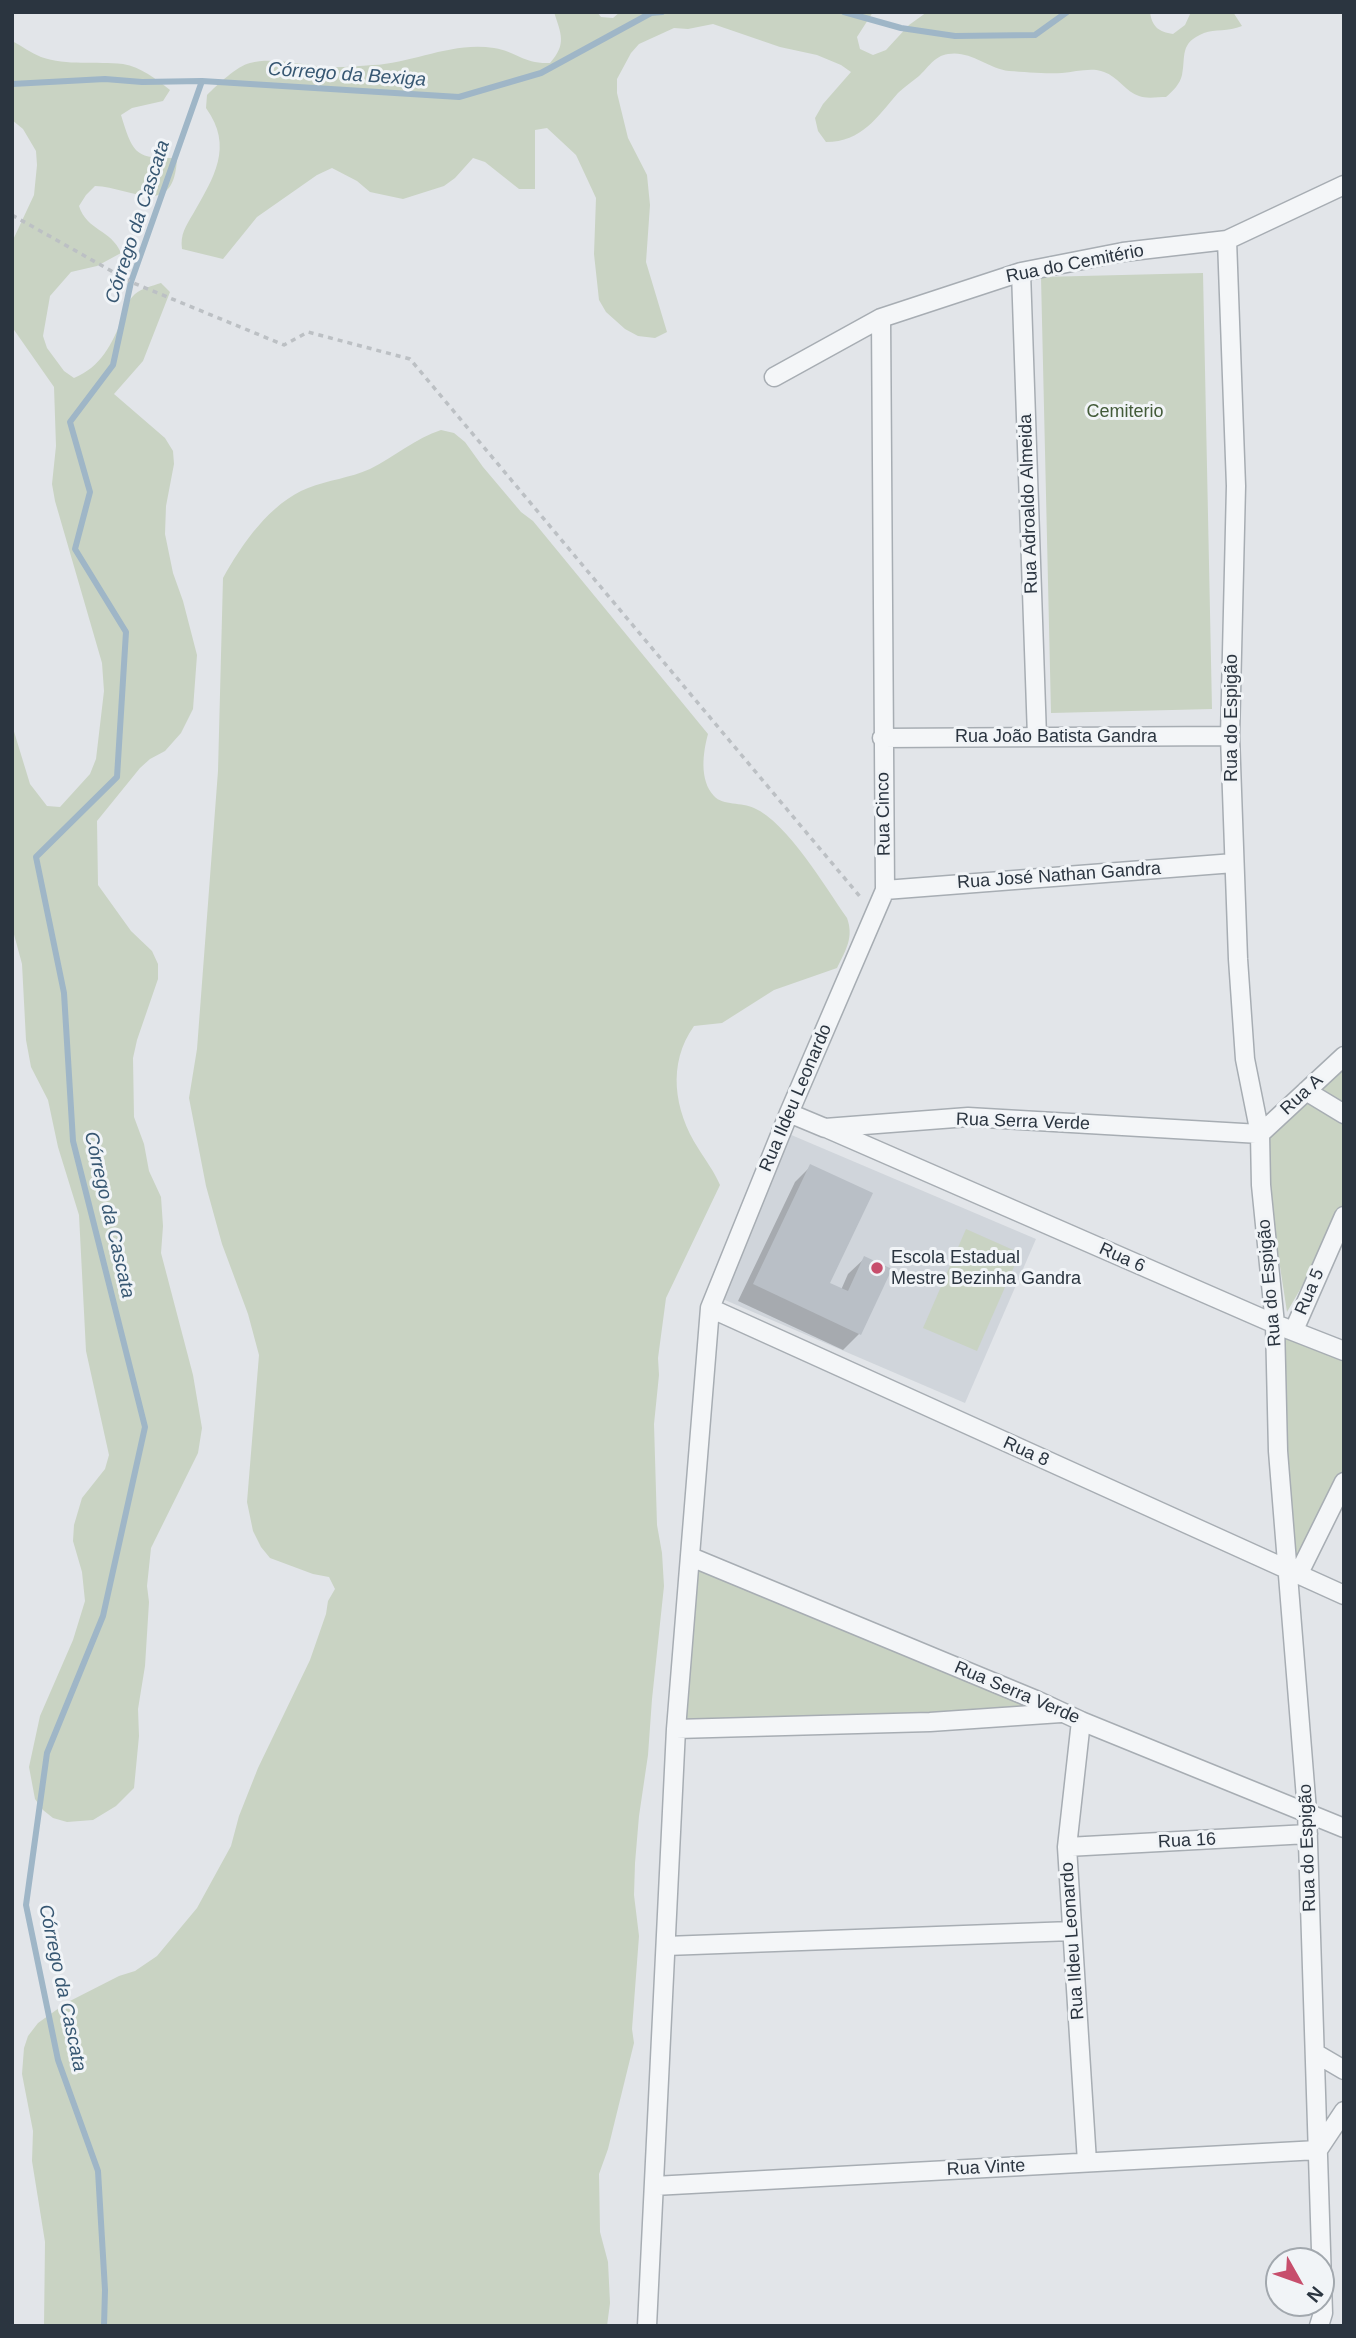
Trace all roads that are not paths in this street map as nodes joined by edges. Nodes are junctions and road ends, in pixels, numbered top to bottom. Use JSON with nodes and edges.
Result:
{"nodes":[{"id":1,"x":1344,"y":185,"type":"edge"},
{"id":2,"x":1227,"y":240,"type":"junction"},
{"id":3,"x":1021,"y":272,"type":"junction"},
{"id":4,"x":881,"y":318,"type":"junction"},
{"id":5,"x":774,"y":377,"type":"dead end"},
{"id":6,"x":1230,"y":736,"type":"junction"},
{"id":7,"x":1037,"y":737,"type":"junction"},
{"id":8,"x":882,"y":738,"type":"junction"},
{"id":9,"x":1234,"y":863,"type":"junction"},
{"id":10,"x":885,"y":890,"type":"junction"},
{"id":11,"x":1344,"y":1056,"type":"edge"},
{"id":12,"x":1306,"y":1091,"type":"junction"},
{"id":13,"x":789,"y":1113,"type":"junction"},
{"id":14,"x":1344,"y":1114,"type":"edge"},
{"id":15,"x":825,"y":1128,"type":"junction"},
{"id":16,"x":1260,"y":1134,"type":"junction"},
{"id":17,"x":1344,"y":1216,"type":"edge"},
{"id":18,"x":709,"y":1308,"type":"junction"},
{"id":19,"x":1275,"y":1324,"type":"junction"},
{"id":20,"x":1294,"y":1330,"type":"junction"},
{"id":21,"x":1344,"y":1351,"type":"edge"},
{"id":22,"x":1344,"y":1482,"type":"edge"},
{"id":23,"x":691,"y":1557,"type":"junction"},
{"id":24,"x":1294,"y":1574,"type":"junction"},
{"id":25,"x":1344,"y":1595,"type":"edge"},
{"id":26,"x":1062,"y":1713,"type":"junction"},
{"id":27,"x":1081,"y":1721,"type":"junction"},
{"id":28,"x":676,"y":1729,"type":"junction"},
{"id":29,"x":1307,"y":1811,"type":"junction"},
{"id":30,"x":1344,"y":1828,"type":"edge"},
{"id":31,"x":1308,"y":1835,"type":"junction"},
{"id":32,"x":1067,"y":1847,"type":"junction"},
{"id":33,"x":1072,"y":1931,"type":"junction"},
{"id":34,"x":666,"y":1946,"type":"junction"},
{"id":35,"x":1315,"y":2053,"type":"junction"},
{"id":36,"x":1344,"y":2070,"type":"edge"},
{"id":37,"x":1344,"y":2111,"type":"edge"},
{"id":38,"x":1318,"y":2150,"type":"junction"},
{"id":39,"x":1087,"y":2162,"type":"junction"},
{"id":40,"x":654,"y":2186,"type":"junction"},
{"id":41,"x":647,"y":2326,"type":"edge"},
{"id":42,"x":1319,"y":2326,"type":"edge"}],
"edges":[{"from":1,"to":2,"type":"street","name":"Rua do Cemitério"},
{"from":2,"to":3,"type":"street","name":"Rua do Cemitério"},
{"from":2,"to":6,"type":"street","name":"Rua do Espigão"},
{"from":3,"to":4,"type":"street","name":"Rua do Cemitério"},
{"from":3,"to":7,"type":"street","name":"Rua Adroaldo Almeida"},
{"from":4,"to":5,"type":"street","name":"Rua do Cemitério"},
{"from":4,"to":8,"type":"street","name":"Rua Cinco"},
{"from":6,"to":7,"type":"street","name":"Rua João Batista Gandra"},
{"from":6,"to":9,"type":"street","name":"Rua do Espigão"},
{"from":7,"to":8,"type":"street","name":"Rua João Batista Gandra"},
{"from":8,"to":10,"type":"street","name":"Rua Cinco"},
{"from":9,"to":10,"type":"street","name":"Rua José Nathan Gandra"},
{"from":9,"to":16,"type":"street","name":"Rua do Espigão"},
{"from":10,"to":13,"type":"street","name":"Rua Ildeu Leonardo"},
{"from":11,"to":12,"type":"street","name":"Rua A"},
{"from":12,"to":14,"type":"street"},
{"from":12,"to":16,"type":"street","name":"Rua A"},
{"from":13,"to":15,"type":"street","name":"Rua Serra Verde"},
{"from":13,"to":18,"type":"street","name":"Rua Ildeu Leonardo"},
{"from":15,"to":16,"type":"street","name":"Rua Serra Verde"},
{"from":15,"to":19,"type":"street","name":"Rua 6"},
{"from":16,"to":19,"type":"street","name":"Rua do Espigão"},
{"from":17,"to":20,"type":"street","name":"Rua 5"},
{"from":18,"to":23,"type":"street","name":"Rua Ildeu Leonardo"},
{"from":18,"to":24,"type":"street","name":"Rua 8"},
{"from":19,"to":20,"type":"street","name":"Rua 6"},
{"from":19,"to":24,"type":"street","name":"Rua do Espigão"},
{"from":20,"to":21,"type":"street","name":"Rua 6"},
{"from":22,"to":24,"type":"street"},
{"from":23,"to":26,"type":"street","name":"Rua Serra Verde"},
{"from":23,"to":28,"type":"street","name":"Rua Ildeu Leonardo"},
{"from":24,"to":25,"type":"street","name":"Rua 8"},
{"from":24,"to":29,"type":"street","name":"Rua do Espigão"},
{"from":26,"to":27,"type":"street","name":"Rua Serra Verde"},
{"from":26,"to":28,"type":"street"},
{"from":27,"to":29,"type":"street","name":"Rua Serra Verde"},
{"from":27,"to":32,"type":"street","name":"Rua Ildeu Leonardo"},
{"from":28,"to":34,"type":"street","name":"Rua Ildeu Leonardo"},
{"from":29,"to":30,"type":"street","name":"Rua Serra Verde"},
{"from":29,"to":31,"type":"street","name":"Rua do Espigão"},
{"from":31,"to":32,"type":"street","name":"Rua 16"},
{"from":31,"to":35,"type":"street","name":"Rua do Espigão"},
{"from":32,"to":33,"type":"street","name":"Rua Ildeu Leonardo"},
{"from":33,"to":34,"type":"street"},
{"from":33,"to":39,"type":"street","name":"Rua Ildeu Leonardo"},
{"from":34,"to":40,"type":"street","name":"Rua Ildeu Leonardo"},
{"from":35,"to":36,"type":"street"},
{"from":35,"to":38,"type":"street","name":"Rua do Espigão"},
{"from":37,"to":38,"type":"street"},
{"from":38,"to":39,"type":"street","name":"Rua Vinte"},
{"from":38,"to":42,"type":"street","name":"Rua do Espigão"},
{"from":39,"to":40,"type":"street","name":"Rua Vinte"},
{"from":40,"to":41,"type":"street","name":"Rua Ildeu Leonardo"}]}
